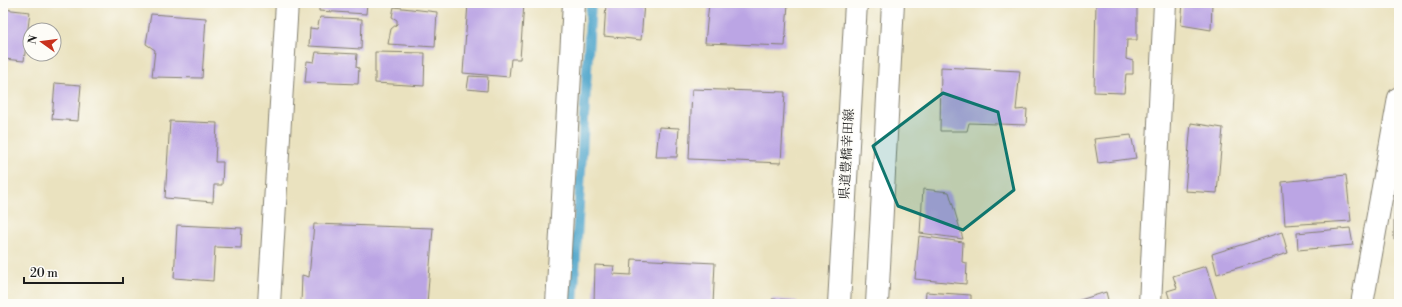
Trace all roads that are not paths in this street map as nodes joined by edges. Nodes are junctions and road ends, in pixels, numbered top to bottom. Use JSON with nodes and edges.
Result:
{"nodes":[{"id":1,"x":287,"y":3,"type":"edge"},
{"id":2,"x":574,"y":3,"type":"edge"},
{"id":3,"x":856,"y":3,"type":"edge"},
{"id":4,"x":892,"y":3,"type":"edge"},
{"id":5,"x":1165,"y":3,"type":"edge"},
{"id":6,"x":1399,"y":98,"type":"edge"},
{"id":7,"x":269,"y":304,"type":"edge"},
{"id":8,"x":556,"y":304,"type":"edge"},
{"id":9,"x":839,"y":304,"type":"edge"},
{"id":10,"x":877,"y":304,"type":"edge"},
{"id":11,"x":1150,"y":304,"type":"edge"},
{"id":12,"x":1362,"y":304,"type":"edge"}],
"edges":[{"from":1,"to":7,"type":"street"},
{"from":2,"to":8,"type":"street"},
{"from":3,"to":9,"type":"street","name":"県道豊橋幸田線"},
{"from":4,"to":10,"type":"street"},
{"from":5,"to":11,"type":"street"},
{"from":6,"to":12,"type":"street"}]}
